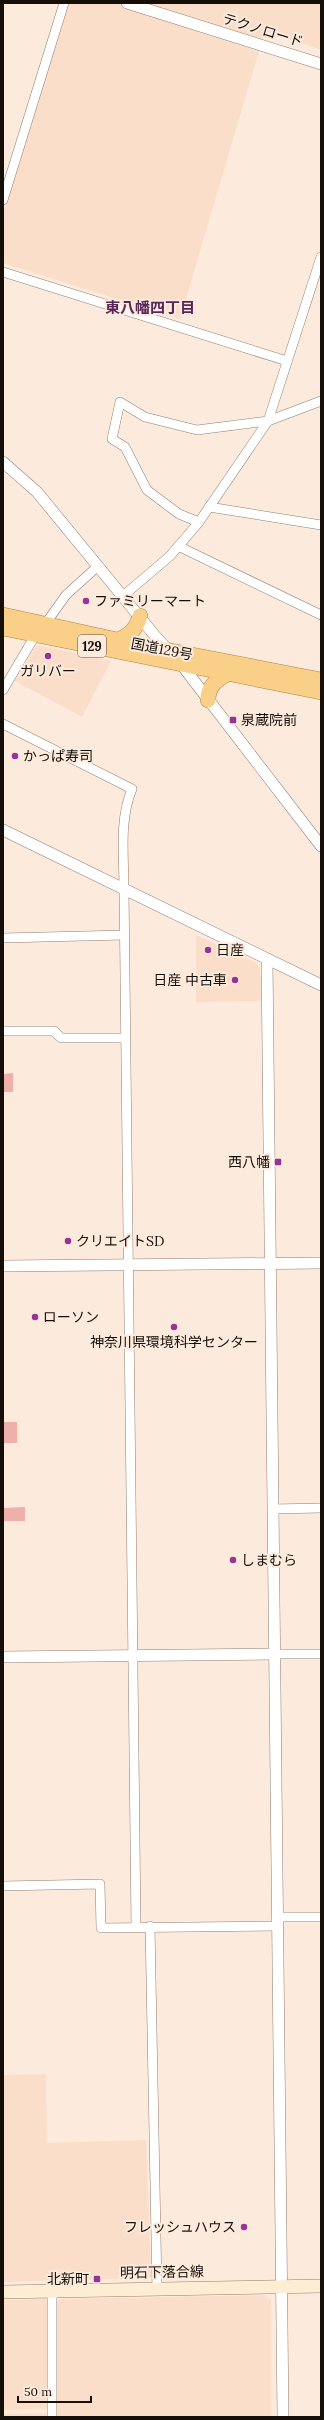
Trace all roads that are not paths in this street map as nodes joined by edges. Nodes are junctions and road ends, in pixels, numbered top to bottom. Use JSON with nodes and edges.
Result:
{"nodes":[{"id":1,"x":64,"y":3,"type":"edge"},
{"id":2,"x":127,"y":3,"type":"edge"},
{"id":3,"x":321,"y":64,"type":"edge"},
{"id":4,"x":3,"y":200,"type":"edge"},
{"id":5,"x":321,"y":257,"type":"edge"},
{"id":6,"x":3,"y":272,"type":"edge"},
{"id":7,"x":287,"y":361,"type":"junction"},
{"id":8,"x":321,"y":401,"type":"edge"},
{"id":9,"x":268,"y":421,"type":"junction"},
{"id":10,"x":3,"y":462,"type":"edge"},
{"id":11,"x":208,"y":508,"type":"junction"},
{"id":12,"x":199,"y":522,"type":"junction"},
{"id":13,"x":321,"y":525,"type":"edge"},
{"id":14,"x":178,"y":546,"type":"junction"},
{"id":15,"x":98,"y":566,"type":"junction"},
{"id":16,"x":123,"y":596,"type":"junction"},
{"id":17,"x":3,"y":615,"type":"edge"},
{"id":18,"x":321,"y":615,"type":"edge"},
{"id":19,"x":140,"y":616,"type":"junction"},
{"id":20,"x":3,"y":628,"type":"edge"},
{"id":21,"x":41,"y":629,"type":"junction"},
{"id":22,"x":119,"y":640,"type":"junction"},
{"id":23,"x":169,"y":650,"type":"junction"},
{"id":24,"x":181,"y":664,"type":"junction"},
{"id":25,"x":230,"y":672,"type":"junction"},
{"id":26,"x":321,"y":680,"type":"edge"},
{"id":27,"x":3,"y":690,"type":"edge"},
{"id":28,"x":321,"y":692,"type":"edge"},
{"id":29,"x":208,"y":700,"type":"junction"},
{"id":30,"x":3,"y":724,"type":"edge"},
{"id":31,"x":3,"y":830,"type":"edge"},
{"id":32,"x":321,"y":846,"type":"edge"},
{"id":33,"x":124,"y":889,"type":"junction"},
{"id":34,"x":124,"y":935,"type":"junction"},
{"id":35,"x":3,"y":938,"type":"edge"},
{"id":36,"x":267,"y":960,"type":"junction"},
{"id":37,"x":321,"y":985,"type":"edge"},
{"id":38,"x":3,"y":1031,"type":"edge"},
{"id":39,"x":126,"y":1038,"type":"junction"},
{"id":40,"x":271,"y":1263,"type":"junction"},
{"id":41,"x":321,"y":1263,"type":"edge"},
{"id":42,"x":128,"y":1264,"type":"junction"},
{"id":43,"x":3,"y":1266,"type":"edge"},
{"id":44,"x":321,"y":1508,"type":"edge"},
{"id":45,"x":273,"y":1509,"type":"junction"},
{"id":46,"x":274,"y":1654,"type":"junction"},
{"id":47,"x":321,"y":1654,"type":"edge"},
{"id":48,"x":132,"y":1656,"type":"junction"},
{"id":49,"x":3,"y":1657,"type":"edge"},
{"id":50,"x":3,"y":1886,"type":"edge"},
{"id":51,"x":321,"y":1917,"type":"edge"},
{"id":52,"x":277,"y":1922,"type":"junction"},
{"id":53,"x":136,"y":1926,"type":"junction"},
{"id":54,"x":150,"y":1926,"type":"junction"},
{"id":55,"x":281,"y":2286,"type":"junction"},
{"id":56,"x":321,"y":2286,"type":"edge"},
{"id":57,"x":157,"y":2288,"type":"junction"},
{"id":58,"x":52,"y":2291,"type":"junction"},
{"id":59,"x":3,"y":2292,"type":"edge"},
{"id":60,"x":52,"y":2417,"type":"edge"},
{"id":61,"x":283,"y":2417,"type":"edge"}],
"edges":[{"from":1,"to":4,"type":"street"},
{"from":2,"to":3,"type":"street","name":"テクノロード"},
{"from":5,"to":7,"type":"street"},
{"from":6,"to":7,"type":"street"},
{"from":7,"to":9,"type":"street"},
{"from":8,"to":9,"type":"street"},
{"from":9,"to":11,"type":"street"},
{"from":9,"to":12,"type":"street"},
{"from":10,"to":15,"type":"street"},
{"from":11,"to":12,"type":"street"},
{"from":11,"to":13,"type":"street"},
{"from":12,"to":14,"type":"street"},
{"from":14,"to":16,"type":"street"},
{"from":14,"to":18,"type":"street"},
{"from":15,"to":16,"type":"street"},
{"from":15,"to":21,"type":"street"},
{"from":16,"to":19,"type":"street"},
{"from":17,"to":21,"type":"highway","name":"国道129号","number":"129"},
{"from":19,"to":22,"type":"highway"},
{"from":19,"to":23,"type":"street"},
{"from":20,"to":21,"type":"highway","name":"国道129号","number":"129"},
{"from":21,"to":22,"type":"highway","name":"国道129号","number":"129"},
{"from":21,"to":24,"type":"highway","name":"国道129号","number":"129"},
{"from":21,"to":27,"type":"street"},
{"from":22,"to":23,"type":"highway","name":"国道129号","number":"129"},
{"from":23,"to":24,"type":"street"},
{"from":23,"to":26,"type":"highway","name":"国道129号","number":"129"},
{"from":24,"to":25,"type":"highway","name":"国道129号","number":"129"},
{"from":24,"to":29,"type":"street"},
{"from":25,"to":28,"type":"highway","name":"国道129号","number":"129"},
{"from":25,"to":29,"type":"highway"},
{"from":29,"to":32,"type":"street"},
{"from":30,"to":33,"type":"street"},
{"from":31,"to":33,"type":"street"},
{"from":33,"to":34,"type":"street"},
{"from":33,"to":36,"type":"street"},
{"from":34,"to":35,"type":"street"},
{"from":34,"to":39,"type":"street"},
{"from":36,"to":37,"type":"street"},
{"from":36,"to":40,"type":"street"},
{"from":38,"to":39,"type":"street"},
{"from":39,"to":42,"type":"street"},
{"from":40,"to":41,"type":"street"},
{"from":40,"to":42,"type":"street"},
{"from":40,"to":45,"type":"street"},
{"from":42,"to":43,"type":"street"},
{"from":42,"to":48,"type":"street"},
{"from":44,"to":45,"type":"street"},
{"from":45,"to":46,"type":"street"},
{"from":46,"to":47,"type":"street"},
{"from":46,"to":48,"type":"street"},
{"from":46,"to":52,"type":"street"},
{"from":48,"to":49,"type":"street"},
{"from":48,"to":53,"type":"street"},
{"from":50,"to":53,"type":"street"},
{"from":51,"to":52,"type":"street"},
{"from":52,"to":54,"type":"street"},
{"from":52,"to":55,"type":"street"},
{"from":53,"to":54,"type":"street"},
{"from":54,"to":57,"type":"street"},
{"from":55,"to":56,"type":"main road","name":"明石下落合線"},
{"from":55,"to":57,"type":"main road","name":"明石下落合線"},
{"from":55,"to":61,"type":"street"},
{"from":57,"to":58,"type":"main road","name":"明石下落合線"},
{"from":58,"to":59,"type":"main road","name":"明石下落合線"},
{"from":58,"to":60,"type":"street"}]}
